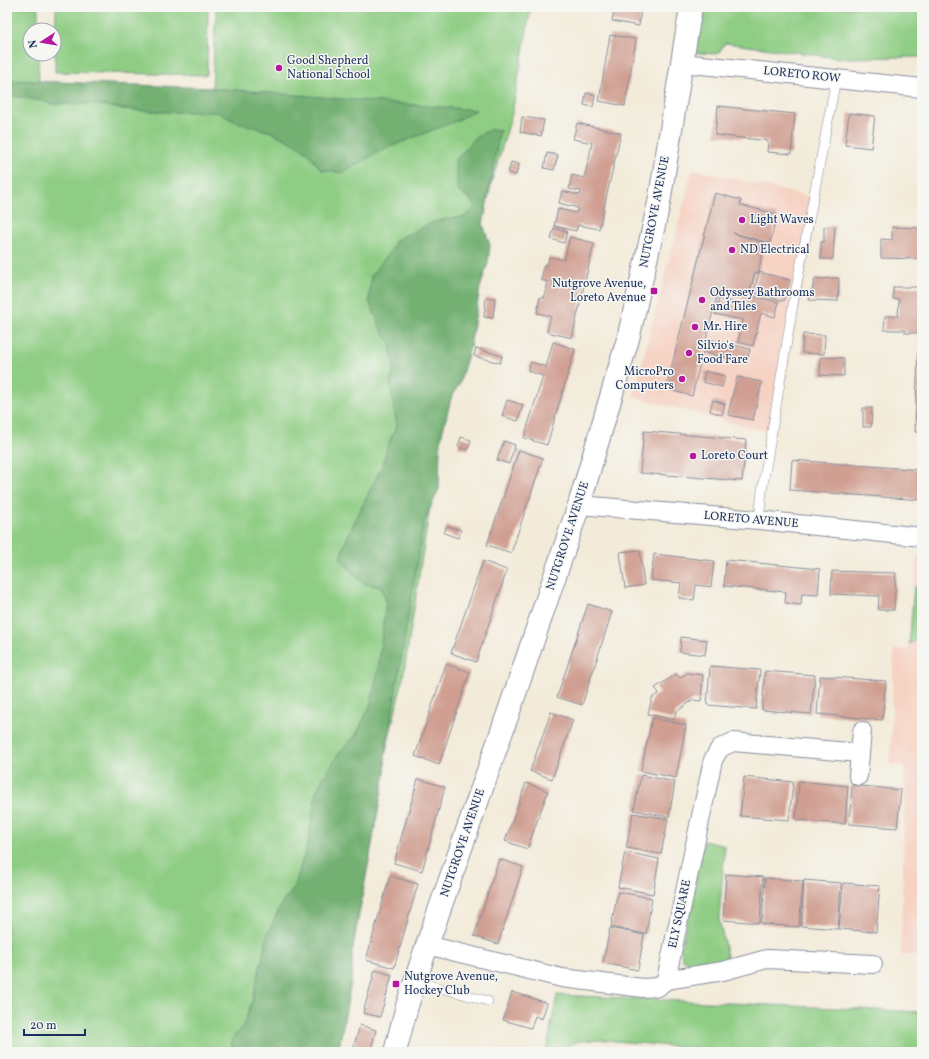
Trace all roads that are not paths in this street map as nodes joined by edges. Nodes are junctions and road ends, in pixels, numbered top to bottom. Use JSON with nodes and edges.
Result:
{"nodes":[{"id":1,"x":691,"y":7,"type":"edge"},
{"id":2,"x":682,"y":63,"type":"junction"},
{"id":3,"x":836,"y":79,"type":"junction"},
{"id":4,"x":922,"y":88,"type":"edge"},
{"id":5,"x":579,"y":505,"type":"junction"},
{"id":6,"x":759,"y":520,"type":"junction"},
{"id":7,"x":922,"y":537,"type":"edge"},
{"id":8,"x":862,"y":731,"type":"dead end"},
{"id":9,"x":860,"y":753,"type":"junction"},
{"id":10,"x":858,"y":776,"type":"dead end"},
{"id":11,"x":427,"y":945,"type":"junction"},
{"id":12,"x":873,"y":964,"type":"dead end"},
{"id":13,"x":666,"y":980,"type":"junction"},
{"id":14,"x":415,"y":981,"type":"junction"},
{"id":15,"x":488,"y":1001,"type":"dead end"},
{"id":16,"x":395,"y":1052,"type":"edge"}],
"edges":[{"from":1,"to":2,"type":"main road","name":"NUTGROVE AVENUE"},
{"from":2,"to":3,"type":"street","name":"LORETO ROW"},
{"from":2,"to":5,"type":"main road","name":"NUTGROVE AVENUE"},
{"from":3,"to":4,"type":"street","name":"LORETO ROW"},
{"from":3,"to":6,"type":"lane"},
{"from":5,"to":6,"type":"street","name":"LORETO AVENUE"},
{"from":5,"to":11,"type":"main road","name":"NUTGROVE AVENUE"},
{"from":6,"to":7,"type":"street","name":"LORETO AVENUE"},
{"from":8,"to":9,"type":"street"},
{"from":9,"to":10,"type":"street"},
{"from":9,"to":13,"type":"street","name":"ELY SQUARE"},
{"from":11,"to":13,"type":"street"},
{"from":11,"to":14,"type":"main road","name":"NUTGROVE AVENUE"},
{"from":12,"to":13,"type":"street"},
{"from":14,"to":15,"type":"lane"},
{"from":14,"to":16,"type":"main road","name":"NUTGROVE AVENUE"}]}
